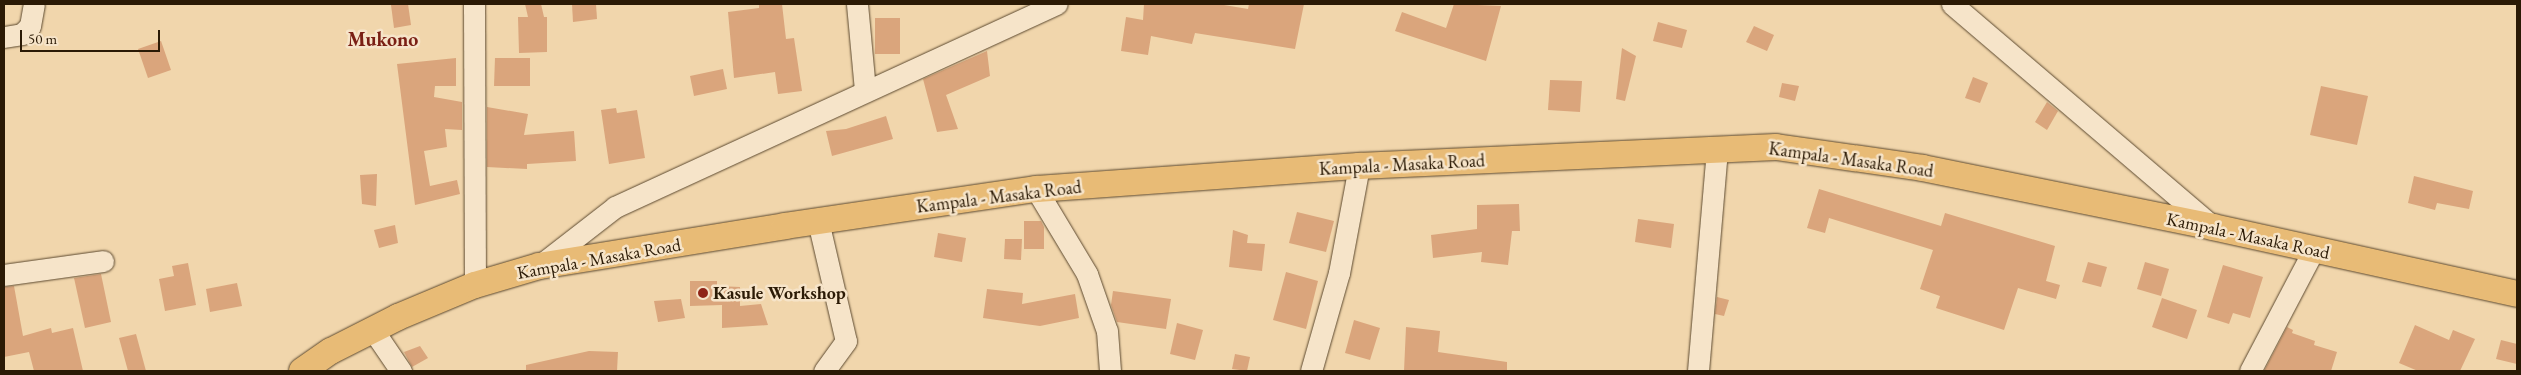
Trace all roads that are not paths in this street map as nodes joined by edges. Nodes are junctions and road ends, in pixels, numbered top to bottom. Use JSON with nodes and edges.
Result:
{"nodes":[{"id":1,"x":34,"y":4,"type":"edge"},
{"id":2,"x":474,"y":4,"type":"edge"},
{"id":3,"x":858,"y":4,"type":"edge"},
{"id":4,"x":1057,"y":4,"type":"edge"},
{"id":5,"x":1952,"y":4,"type":"edge"},
{"id":6,"x":4,"y":37,"type":"edge"},
{"id":7,"x":865,"y":91,"type":"junction"},
{"id":8,"x":1717,"y":150,"type":"junction"},
{"id":9,"x":1359,"y":166,"type":"junction"},
{"id":10,"x":1036,"y":189,"type":"junction"},
{"id":11,"x":818,"y":221,"type":"junction"},
{"id":12,"x":2213,"y":227,"type":"junction"},
{"id":13,"x":2314,"y":249,"type":"junction"},
{"id":14,"x":103,"y":261,"type":"dead end"},
{"id":15,"x":539,"y":266,"type":"junction"},
{"id":16,"x":4,"y":275,"type":"edge"},
{"id":17,"x":475,"y":285,"type":"junction"},
{"id":18,"x":2517,"y":294,"type":"edge"},
{"id":19,"x":372,"y":330,"type":"junction"},
{"id":20,"x":302,"y":371,"type":"edge"},
{"id":21,"x":401,"y":371,"type":"edge"},
{"id":22,"x":824,"y":371,"type":"edge"},
{"id":23,"x":1110,"y":371,"type":"edge"},
{"id":24,"x":1311,"y":371,"type":"edge"},
{"id":25,"x":1698,"y":371,"type":"edge"},
{"id":26,"x":2250,"y":371,"type":"edge"}],
"edges":[{"from":1,"to":6,"type":"street"},
{"from":2,"to":17,"type":"street"},
{"from":3,"to":7,"type":"street"},
{"from":4,"to":7,"type":"street"},
{"from":5,"to":12,"type":"street"},
{"from":7,"to":15,"type":"street"},
{"from":8,"to":9,"type":"main road","name":"Kampala - Masaka Road"},
{"from":8,"to":12,"type":"main road","name":"Kampala - Masaka Road"},
{"from":8,"to":25,"type":"street"},
{"from":9,"to":10,"type":"main road","name":"Kampala - Masaka Road"},
{"from":9,"to":24,"type":"street"},
{"from":10,"to":11,"type":"main road","name":"Kampala - Masaka Road"},
{"from":10,"to":23,"type":"street"},
{"from":11,"to":15,"type":"main road","name":"Kampala - Masaka Road"},
{"from":11,"to":22,"type":"street"},
{"from":12,"to":13,"type":"main road","name":"Kampala - Masaka Road"},
{"from":13,"to":18,"type":"main road","name":"Kampala - Masaka Road"},
{"from":13,"to":26,"type":"street"},
{"from":14,"to":16,"type":"street"},
{"from":15,"to":17,"type":"main road","name":"Kampala - Masaka Road"},
{"from":17,"to":19,"type":"main road","name":"Kampala - Masaka Road"},
{"from":19,"to":20,"type":"main road","name":"Kampala - Masaka Road"},
{"from":19,"to":21,"type":"street"}]}
